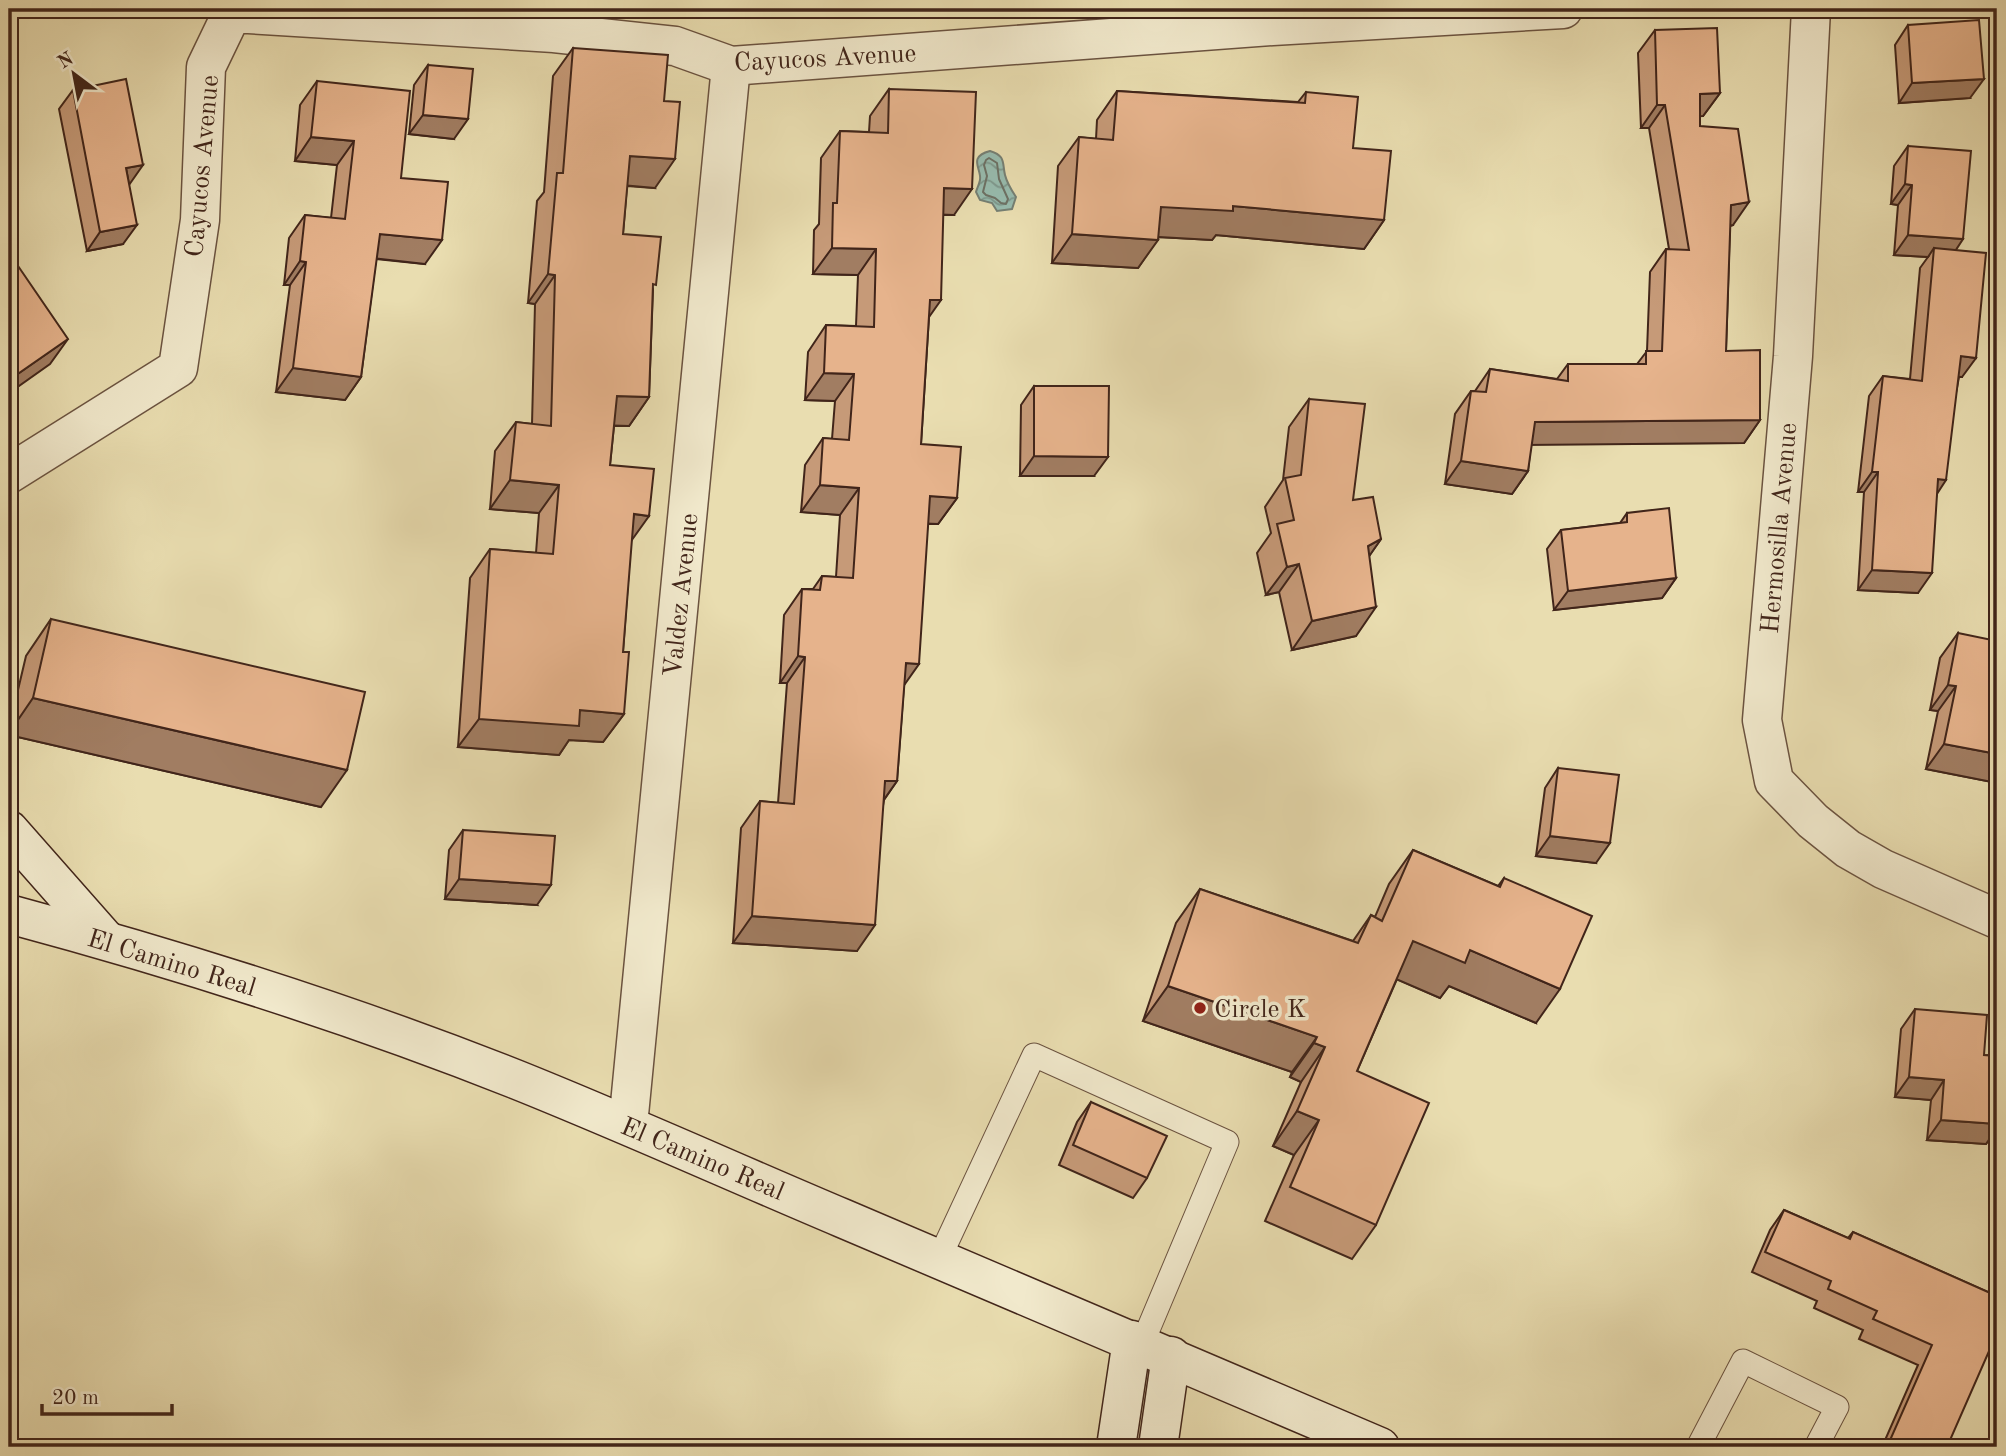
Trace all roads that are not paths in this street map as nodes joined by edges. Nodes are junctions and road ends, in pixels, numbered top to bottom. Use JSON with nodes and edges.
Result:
{"nodes":[{"id":1,"x":1563,"y":9,"type":"edge"},
{"id":2,"x":1811,"y":9,"type":"edge"},
{"id":3,"x":732,"y":66,"type":"junction"},
{"id":4,"x":9,"y":474,"type":"edge"},
{"id":5,"x":9,"y":830,"type":"edge"},
{"id":6,"x":9,"y":914,"type":"edge"},
{"id":7,"x":1997,"y":919,"type":"edge"},
{"id":8,"x":106,"y":940,"type":"junction"},
{"id":9,"x":628,"y":1125,"type":"junction"},
{"id":10,"x":939,"y":1259,"type":"junction"},
{"id":11,"x":1148,"y":1347,"type":"junction"},
{"id":12,"x":1116,"y":1447,"type":"edge"},
{"id":13,"x":1158,"y":1447,"type":"edge"},
{"id":14,"x":1380,"y":1447,"type":"edge"},
{"id":15,"x":1698,"y":1447,"type":"edge"},
{"id":16,"x":1816,"y":1447,"type":"edge"}],
"edges":[{"from":1,"to":3,"type":"street","name":"Cayucos Avenue"},
{"from":2,"to":7,"type":"street","name":"Hermosilla Avenue"},
{"from":3,"to":4,"type":"street","name":"Cayucos Avenue"},
{"from":3,"to":9,"type":"street","name":"Valdez Avenue"},
{"from":5,"to":8,"type":"street"},
{"from":6,"to":8,"type":"street","name":"El Camino Real"},
{"from":8,"to":9,"type":"street","name":"El Camino Real"},
{"from":9,"to":10,"type":"street","name":"El Camino Real"},
{"from":10,"to":11,"type":"street","name":"El Camino Real"},
{"from":10,"to":11,"type":"lane"},
{"from":11,"to":12,"type":"street"},
{"from":11,"to":13,"type":"street"},
{"from":11,"to":14,"type":"street","name":"El Camino Real"},
{"from":15,"to":16,"type":"lane"}]}
